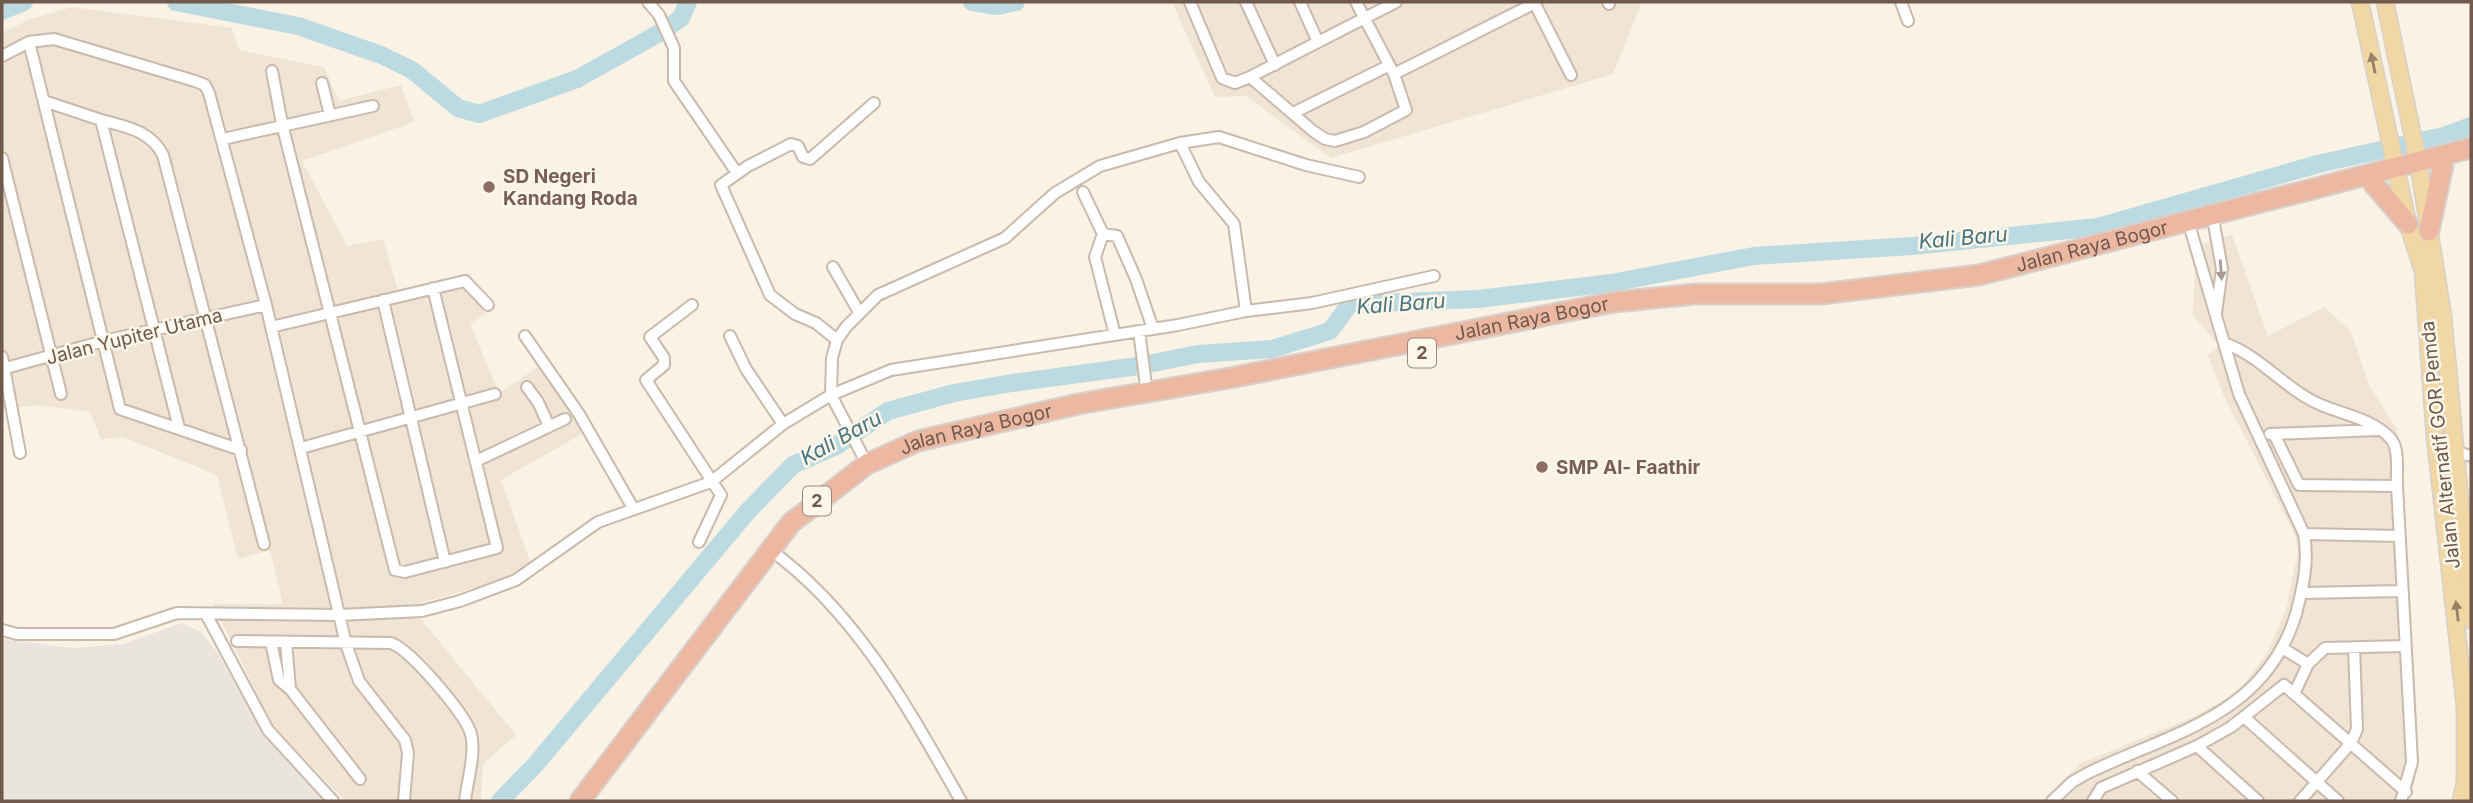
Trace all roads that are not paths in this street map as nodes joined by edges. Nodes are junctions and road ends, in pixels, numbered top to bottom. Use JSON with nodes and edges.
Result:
{"nodes":[{"id":1,"x":648,"y":2,"type":"edge"},
{"id":2,"x":1190,"y":2,"type":"edge"},
{"id":3,"x":1246,"y":2,"type":"edge"},
{"id":4,"x":1300,"y":2,"type":"edge"},
{"id":5,"x":1356,"y":2,"type":"edge"},
{"id":6,"x":1396,"y":2,"type":"edge"},
{"id":7,"x":1901,"y":2,"type":"edge"},
{"id":8,"x":2360,"y":2,"type":"edge"},
{"id":9,"x":2385,"y":2,"type":"edge"},
{"id":10,"x":1535,"y":3,"type":"edge"},
{"id":11,"x":1363,"y":18,"type":"junction"},
{"id":12,"x":1909,"y":21,"type":"dead end"},
{"id":13,"x":29,"y":42,"type":"junction"},
{"id":14,"x":1318,"y":42,"type":"junction"},
{"id":15,"x":2,"y":56,"type":"edge"},
{"id":16,"x":1275,"y":65,"type":"junction"},
{"id":17,"x":1391,"y":70,"type":"junction"},
{"id":18,"x":272,"y":71,"type":"dead end"},
{"id":19,"x":1571,"y":75,"type":"dead end"},
{"id":20,"x":1251,"y":77,"type":"junction"},
{"id":21,"x":322,"y":83,"type":"dead end"},
{"id":22,"x":44,"y":101,"type":"junction"},
{"id":23,"x":874,"y":103,"type":"dead end"},
{"id":24,"x":373,"y":106,"type":"dead end"},
{"id":25,"x":1295,"y":112,"type":"junction"},
{"id":26,"x":330,"y":115,"type":"junction"},
{"id":27,"x":101,"y":120,"type":"junction"},
{"id":28,"x":282,"y":124,"type":"junction"},
{"id":29,"x":223,"y":139,"type":"junction"},
{"id":30,"x":1180,"y":143,"type":"junction"},
{"id":31,"x":2471,"y":148,"type":"edge"},
{"id":32,"x":2,"y":158,"type":"edge"},
{"id":33,"x":2471,"y":158,"type":"edge"},
{"id":34,"x":2418,"y":162,"type":"junction"},
{"id":35,"x":2443,"y":165,"type":"junction"},
{"id":36,"x":2396,"y":166,"type":"junction"},
{"id":37,"x":737,"y":173,"type":"junction"},
{"id":38,"x":1359,"y":177,"type":"dead end"},
{"id":39,"x":2373,"y":183,"type":"junction"},
{"id":40,"x":1083,"y":192,"type":"dead end"},
{"id":41,"x":2214,"y":224,"type":"junction"},
{"id":42,"x":2408,"y":224,"type":"junction"},
{"id":43,"x":2191,"y":231,"type":"junction"},
{"id":44,"x":2429,"y":232,"type":"junction"},
{"id":45,"x":1102,"y":234,"type":"junction"},
{"id":46,"x":2144,"y":239,"type":"junction"},
{"id":47,"x":833,"y":267,"type":"dead end"},
{"id":48,"x":1434,"y":276,"type":"dead end"},
{"id":49,"x":433,"y":288,"type":"junction"},
{"id":50,"x":383,"y":300,"type":"junction"},
{"id":51,"x":266,"y":304,"type":"junction"},
{"id":52,"x":488,"y":304,"type":"dead end"},
{"id":53,"x":692,"y":305,"type":"dead end"},
{"id":54,"x":1246,"y":311,"type":"junction"},
{"id":55,"x":330,"y":312,"type":"junction"},
{"id":56,"x":859,"y":312,"type":"junction"},
{"id":57,"x":2216,"y":316,"type":"junction"},
{"id":58,"x":205,"y":317,"type":"junction"},
{"id":59,"x":271,"y":327,"type":"junction"},
{"id":60,"x":152,"y":329,"type":"junction"},
{"id":61,"x":1153,"y":329,"type":"junction"},
{"id":62,"x":1139,"y":331,"type":"junction"},
{"id":63,"x":730,"y":335,"type":"dead end"},
{"id":64,"x":1115,"y":335,"type":"junction"},
{"id":65,"x":525,"y":336,"type":"dead end"},
{"id":66,"x":836,"y":340,"type":"junction"},
{"id":67,"x":104,"y":341,"type":"junction"},
{"id":68,"x":2224,"y":343,"type":"junction"},
{"id":69,"x":53,"y":355,"type":"junction"},
{"id":70,"x":3,"y":365,"type":"edge"},
{"id":71,"x":1146,"y":384,"type":"junction"},
{"id":72,"x":527,"y":387,"type":"dead end"},
{"id":73,"x":61,"y":394,"type":"dead end"},
{"id":74,"x":495,"y":394,"type":"dead end"},
{"id":75,"x":831,"y":395,"type":"junction"},
{"id":76,"x":460,"y":405,"type":"junction"},
{"id":77,"x":411,"y":417,"type":"junction"},
{"id":78,"x":565,"y":419,"type":"dead end"},
{"id":79,"x":783,"y":424,"type":"junction"},
{"id":80,"x":548,"y":426,"type":"junction"},
{"id":81,"x":179,"y":428,"type":"junction"},
{"id":82,"x":2379,"y":430,"type":"junction"},
{"id":83,"x":361,"y":431,"type":"junction"},
{"id":84,"x":2256,"y":432,"type":"junction"},
{"id":85,"x":2274,"y":434,"type":"junction"},
{"id":86,"x":301,"y":448,"type":"junction"},
{"id":87,"x":241,"y":450,"type":"junction"},
{"id":88,"x":2453,"y":451,"type":"junction"},
{"id":89,"x":20,"y":453,"type":"dead end"},
{"id":90,"x":2471,"y":456,"type":"edge"},
{"id":91,"x":476,"y":461,"type":"junction"},
{"id":92,"x":867,"y":464,"type":"junction"},
{"id":93,"x":711,"y":482,"type":"junction"},
{"id":94,"x":2397,"y":486,"type":"junction"},
{"id":95,"x":633,"y":508,"type":"junction"},
{"id":96,"x":2466,"y":531,"type":"edge"},
{"id":97,"x":2304,"y":534,"type":"junction"},
{"id":98,"x":2399,"y":536,"type":"junction"},
{"id":99,"x":699,"y":542,"type":"dead end"},
{"id":100,"x":264,"y":544,"type":"dead end"},
{"id":101,"x":773,"y":552,"type":"junction"},
{"id":102,"x":445,"y":562,"type":"junction"},
{"id":103,"x":2402,"y":591,"type":"junction"},
{"id":104,"x":2302,"y":593,"type":"junction"},
{"id":105,"x":206,"y":614,"type":"junction"},
{"id":106,"x":339,"y":615,"type":"junction"},
{"id":107,"x":2471,"y":620,"type":"edge"},
{"id":108,"x":2,"y":630,"type":"edge"},
{"id":109,"x":237,"y":641,"type":"dead end"},
{"id":110,"x":271,"y":642,"type":"junction"},
{"id":111,"x":286,"y":642,"type":"junction"},
{"id":112,"x":346,"y":644,"type":"junction"},
{"id":113,"x":2406,"y":646,"type":"junction"},
{"id":114,"x":2354,"y":647,"type":"junction"},
{"id":115,"x":2284,"y":649,"type":"junction"},
{"id":116,"x":2308,"y":664,"type":"junction"},
{"id":117,"x":290,"y":689,"type":"junction"},
{"id":118,"x":2294,"y":694,"type":"junction"},
{"id":119,"x":2244,"y":717,"type":"junction"},
{"id":120,"x":2351,"y":743,"type":"junction"},
{"id":121,"x":2197,"y":746,"type":"junction"},
{"id":122,"x":2137,"y":771,"type":"junction"},
{"id":123,"x":360,"y":779,"type":"dead end"},
{"id":124,"x":2317,"y":782,"type":"junction"},
{"id":125,"x":2404,"y":797,"type":"edge"},
{"id":126,"x":333,"y":801,"type":"edge"},
{"id":127,"x":404,"y":801,"type":"edge"},
{"id":128,"x":465,"y":801,"type":"edge"},
{"id":129,"x":580,"y":801,"type":"edge"},
{"id":130,"x":594,"y":801,"type":"edge"},
{"id":131,"x":961,"y":801,"type":"edge"},
{"id":132,"x":2052,"y":801,"type":"edge"},
{"id":133,"x":2093,"y":801,"type":"edge"},
{"id":134,"x":2172,"y":801,"type":"edge"},
{"id":135,"x":2258,"y":801,"type":"edge"},
{"id":136,"x":2300,"y":801,"type":"edge"},
{"id":137,"x":2338,"y":801,"type":"edge"},
{"id":138,"x":2461,"y":801,"type":"edge"}],
"edges":[{"from":1,"to":37,"type":"street"},
{"from":2,"to":20,"type":"street"},
{"from":3,"to":16,"type":"street"},
{"from":4,"to":14,"type":"street"},
{"from":5,"to":11,"type":"street"},
{"from":6,"to":11,"type":"street"},
{"from":7,"to":12,"type":"street"},
{"from":36,"to":8,"type":"main road","name":"Jalan Alternatif GOR Pemda","one_way":true},
{"from":9,"to":34,"type":"main road","name":"Jalan Alternatif GOR Pemda"},
{"from":10,"to":17,"type":"street"},
{"from":10,"to":19,"type":"street"},
{"from":11,"to":14,"type":"street"},
{"from":11,"to":17,"type":"street"},
{"from":13,"to":15,"type":"street"},
{"from":13,"to":22,"type":"street"},
{"from":13,"to":29,"type":"street"},
{"from":14,"to":16,"type":"street"},
{"from":16,"to":20,"type":"street"},
{"from":17,"to":25,"type":"street"},
{"from":17,"to":25,"type":"street"},
{"from":18,"to":28,"type":"street"},
{"from":20,"to":25,"type":"street"},
{"from":21,"to":26,"type":"street"},
{"from":22,"to":27,"type":"street"},
{"from":22,"to":67,"type":"street"},
{"from":23,"to":37,"type":"street"},
{"from":24,"to":26,"type":"street"},
{"from":26,"to":28,"type":"street"},
{"from":27,"to":58,"type":"street"},
{"from":27,"to":60,"type":"street"},
{"from":28,"to":29,"type":"street"},
{"from":28,"to":55,"type":"street"},
{"from":29,"to":51,"type":"street"},
{"from":30,"to":38,"type":"street"},
{"from":30,"to":54,"type":"street"},
{"from":30,"to":56,"type":"street"},
{"from":31,"to":34,"type":"highway","name":"Jalan Raya Bogor","number":"2"},
{"from":32,"to":69,"type":"street"},
{"from":33,"to":35,"type":"highway","name":"Jalan Raya Bogor","number":"2"},
{"from":34,"to":35,"type":"highway","name":"Jalan Raya Bogor","number":"2"},
{"from":34,"to":36,"type":"highway","name":"Jalan Raya Bogor","number":"2"},
{"from":34,"to":44,"type":"main road","name":"Jalan Alternatif GOR Pemda"},
{"from":35,"to":44,"type":"highway"},
{"from":36,"to":39,"type":"highway","name":"Jalan Raya Bogor","number":"2"},
{"from":36,"to":42,"type":"main road","name":"Jalan Alternatif GOR Pemda"},
{"from":36,"to":46,"type":"highway","name":"Jalan Raya Bogor","number":"2"},
{"from":37,"to":66,"type":"street"},
{"from":39,"to":41,"type":"highway","name":"Jalan Raya Bogor","number":"2"},
{"from":39,"to":42,"type":"highway"},
{"from":40,"to":45,"type":"street"},
{"from":41,"to":43,"type":"highway","name":"Jalan Raya Bogor","number":"2"},
{"from":41,"to":57,"type":"street","one_way":true},
{"from":138,"to":42,"type":"main road","name":"Jalan Alternatif GOR Pemda","one_way":true},
{"from":43,"to":46,"type":"highway","name":"Jalan Raya Bogor","number":"2"},
{"from":43,"to":57,"type":"street"},
{"from":44,"to":88,"type":"main road","name":"Jalan Alternatif GOR Pemda"},
{"from":45,"to":61,"type":"street"},
{"from":45,"to":64,"type":"street"},
{"from":46,"to":71,"type":"highway","name":"Jalan Raya Bogor","number":"2"},
{"from":46,"to":101,"type":"highway","name":"Jalan Raya Bogor","number":"2"},
{"from":47,"to":56,"type":"street"},
{"from":48,"to":54,"type":"street"},
{"from":49,"to":50,"type":"street"},
{"from":49,"to":52,"type":"street"},
{"from":49,"to":76,"type":"street"},
{"from":50,"to":55,"type":"street"},
{"from":50,"to":77,"type":"street"},
{"from":51,"to":58,"type":"street","name":"Jalan Yupiter Utama"},
{"from":51,"to":59,"type":"street"},
{"from":53,"to":93,"type":"street"},
{"from":54,"to":61,"type":"street"},
{"from":55,"to":59,"type":"street"},
{"from":55,"to":83,"type":"street"},
{"from":56,"to":66,"type":"street"},
{"from":57,"to":68,"type":"street"},
{"from":58,"to":60,"type":"street","name":"Jalan Yupiter Utama"},
{"from":58,"to":87,"type":"street"},
{"from":59,"to":86,"type":"street"},
{"from":60,"to":67,"type":"street","name":"Jalan Yupiter Utama"},
{"from":60,"to":81,"type":"street"},
{"from":61,"to":62,"type":"street"},
{"from":62,"to":64,"type":"street"},
{"from":62,"to":71,"type":"street"},
{"from":63,"to":79,"type":"street"},
{"from":64,"to":75,"type":"street"},
{"from":65,"to":95,"type":"street"},
{"from":66,"to":75,"type":"street"},
{"from":67,"to":69,"type":"street","name":"Jalan Yupiter Utama"},
{"from":67,"to":81,"type":"street"},
{"from":68,"to":82,"type":"street"},
{"from":68,"to":84,"type":"street"},
{"from":69,"to":70,"type":"street","name":"Jalan Yupiter Utama"},
{"from":69,"to":73,"type":"street"},
{"from":70,"to":89,"type":"street"},
{"from":71,"to":92,"type":"highway","name":"Jalan Raya Bogor","number":"2"},
{"from":72,"to":80,"type":"street"},
{"from":74,"to":76,"type":"street"},
{"from":75,"to":79,"type":"street"},
{"from":75,"to":92,"type":"street"},
{"from":76,"to":77,"type":"street"},
{"from":76,"to":91,"type":"street"},
{"from":77,"to":83,"type":"street"},
{"from":77,"to":102,"type":"street"},
{"from":78,"to":80,"type":"street"},
{"from":79,"to":93,"type":"street"},
{"from":80,"to":91,"type":"street"},
{"from":81,"to":87,"type":"street"},
{"from":82,"to":85,"type":"street"},
{"from":82,"to":94,"type":"street"},
{"from":83,"to":86,"type":"street"},
{"from":83,"to":102,"type":"street"},
{"from":84,"to":85,"type":"street"},
{"from":84,"to":97,"type":"street"},
{"from":85,"to":94,"type":"street"},
{"from":86,"to":106,"type":"street"},
{"from":87,"to":100,"type":"street"},
{"from":88,"to":90,"type":"street"},
{"from":88,"to":96,"type":"main road","name":"Jalan Alternatif GOR Pemda"},
{"from":91,"to":102,"type":"street"},
{"from":92,"to":101,"type":"highway","name":"Jalan Raya Bogor","number":"2"},
{"from":93,"to":95,"type":"street"},
{"from":93,"to":99,"type":"street"},
{"from":94,"to":98,"type":"street"},
{"from":95,"to":106,"type":"street"},
{"from":96,"to":107,"type":"main road","name":"Jalan Alternatif GOR Pemda"},
{"from":97,"to":98,"type":"street"},
{"from":97,"to":104,"type":"street"},
{"from":98,"to":103,"type":"street"},
{"from":101,"to":129,"type":"highway","name":"Jalan Raya Bogor","number":"2"},
{"from":101,"to":130,"type":"highway","name":"Jalan Raya Bogor","number":"2"},
{"from":101,"to":131,"type":"street"},
{"from":103,"to":104,"type":"street"},
{"from":103,"to":113,"type":"street"},
{"from":104,"to":115,"type":"street"},
{"from":105,"to":106,"type":"street"},
{"from":105,"to":108,"type":"street"},
{"from":105,"to":126,"type":"street"},
{"from":106,"to":112,"type":"street"},
{"from":109,"to":110,"type":"street"},
{"from":110,"to":111,"type":"street"},
{"from":110,"to":117,"type":"street"},
{"from":111,"to":112,"type":"street"},
{"from":111,"to":117,"type":"street"},
{"from":112,"to":127,"type":"street"},
{"from":112,"to":128,"type":"street"},
{"from":113,"to":114,"type":"street"},
{"from":113,"to":125,"type":"street"},
{"from":114,"to":116,"type":"street"},
{"from":114,"to":120,"type":"street"},
{"from":115,"to":116,"type":"street"},
{"from":115,"to":132,"type":"street"},
{"from":116,"to":118,"type":"street"},
{"from":117,"to":123,"type":"street"},
{"from":118,"to":119,"type":"street"},
{"from":118,"to":120,"type":"street"},
{"from":119,"to":121,"type":"street"},
{"from":119,"to":124,"type":"street"},
{"from":120,"to":124,"type":"street"},
{"from":120,"to":125,"type":"street"},
{"from":121,"to":122,"type":"street"},
{"from":121,"to":135,"type":"street"},
{"from":122,"to":133,"type":"street"},
{"from":122,"to":134,"type":"street"},
{"from":124,"to":136,"type":"street"},
{"from":124,"to":137,"type":"street"}]}
